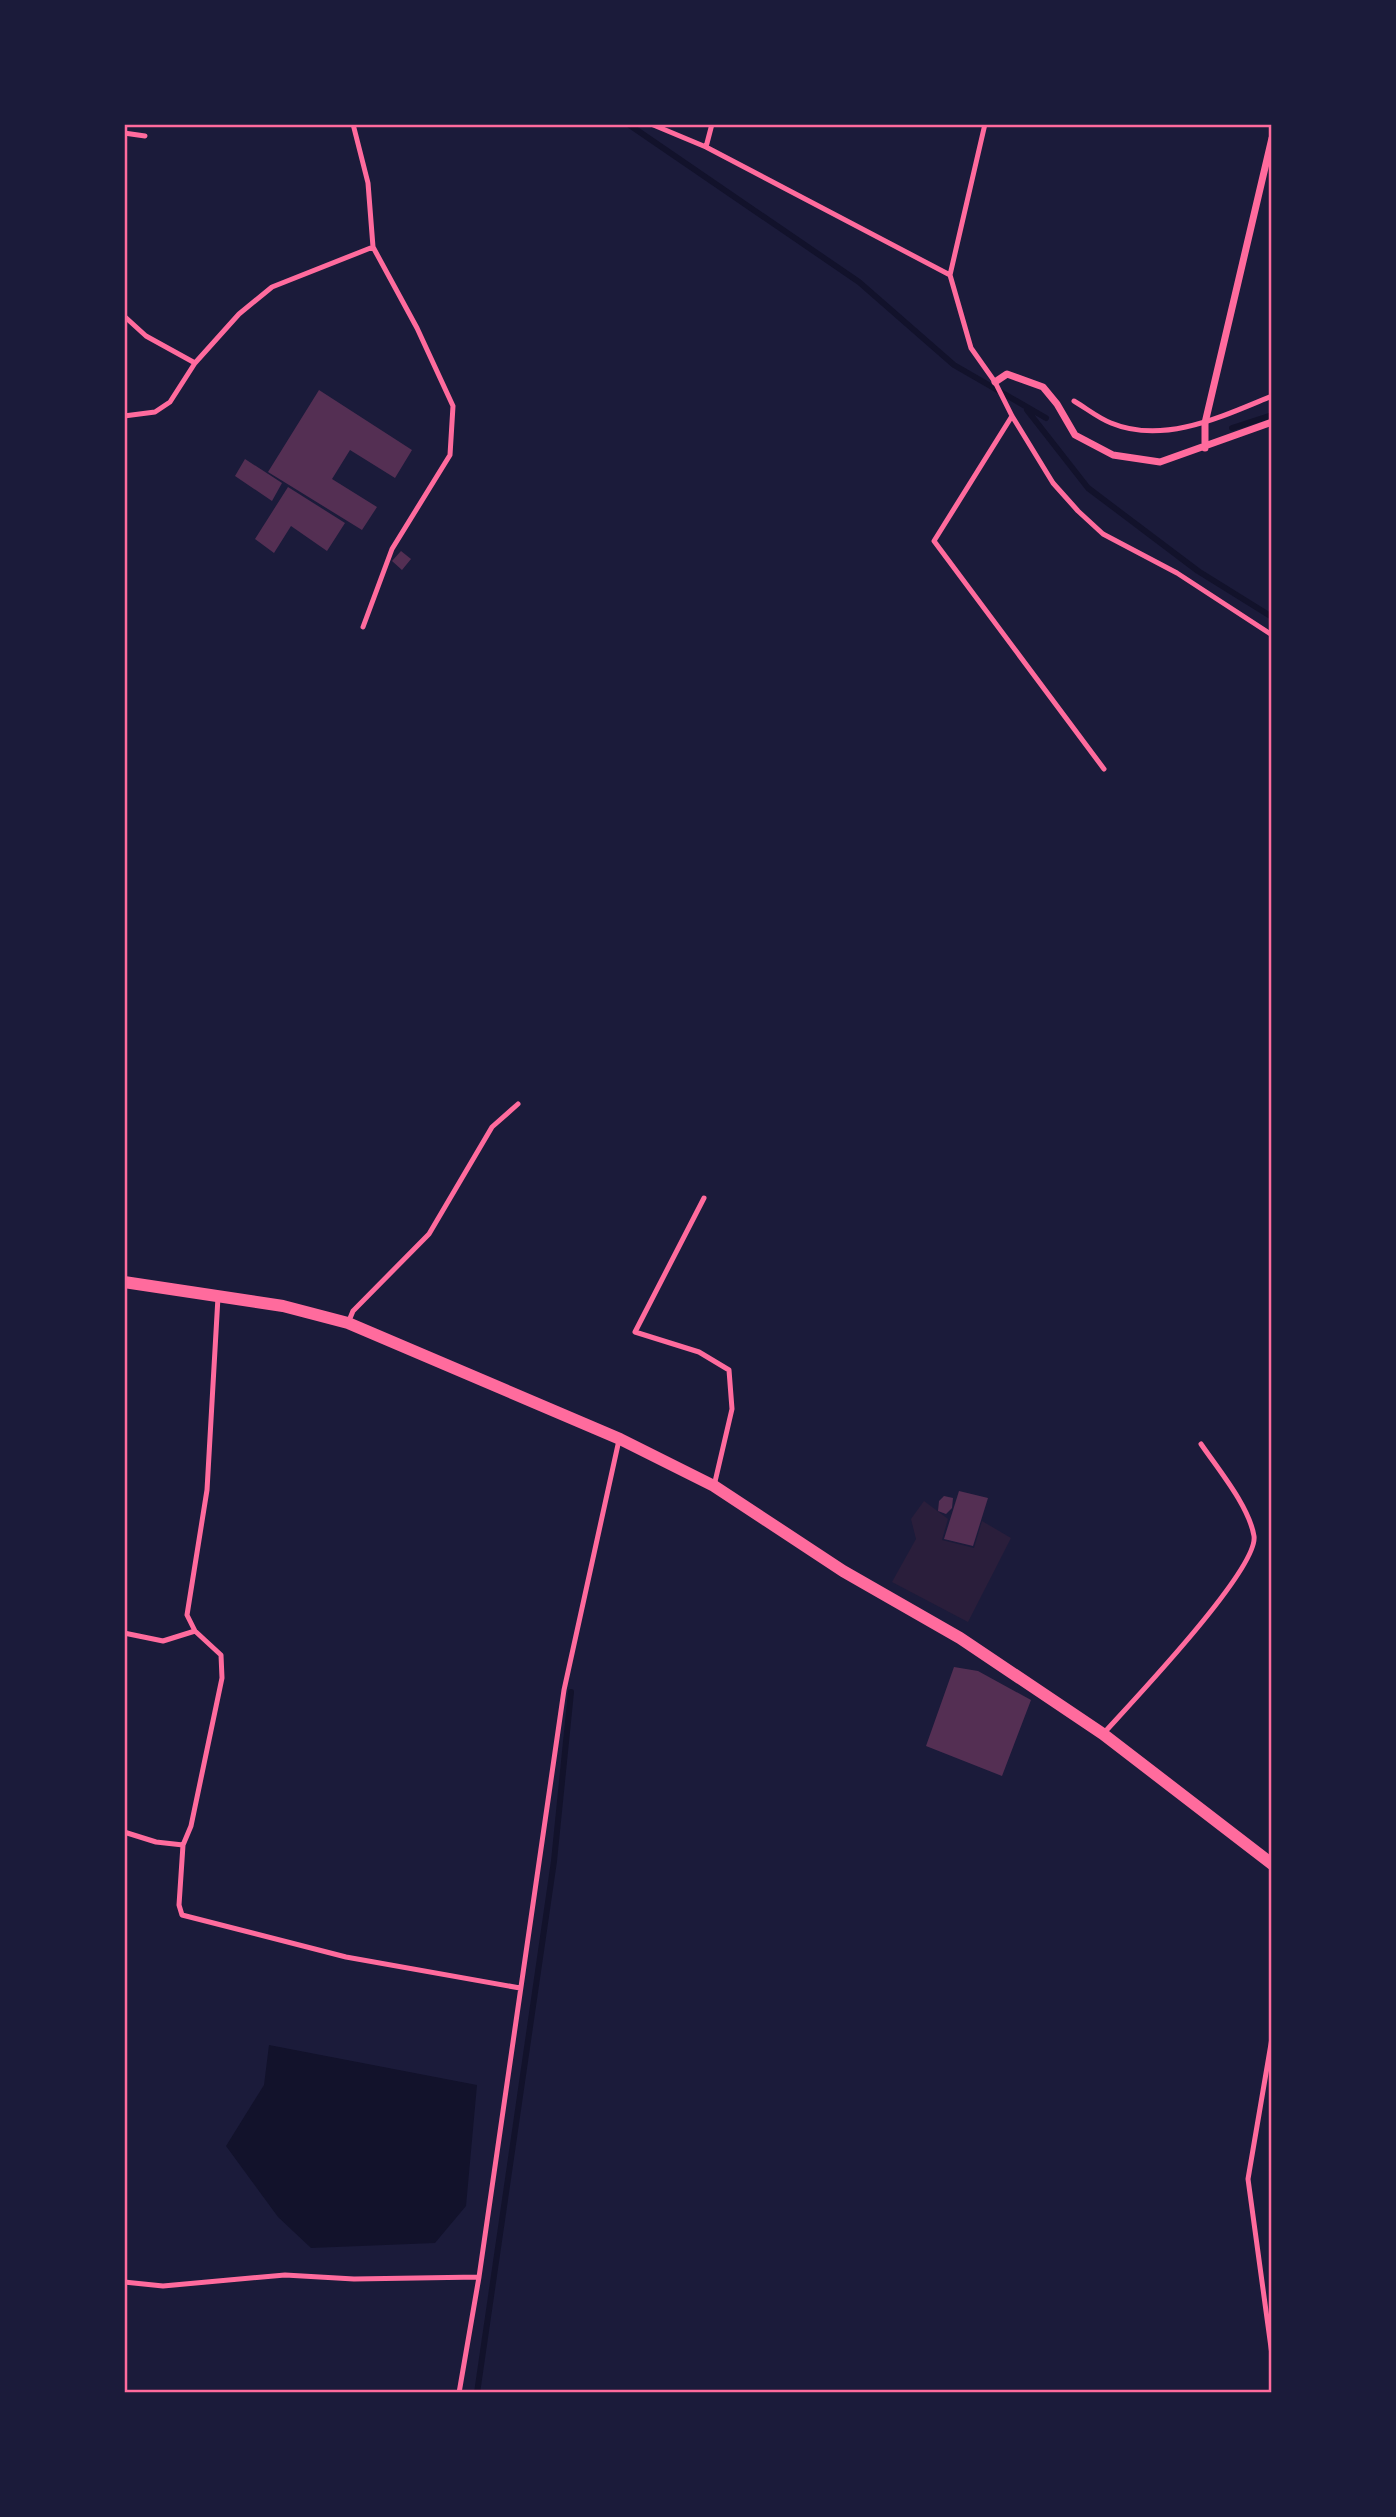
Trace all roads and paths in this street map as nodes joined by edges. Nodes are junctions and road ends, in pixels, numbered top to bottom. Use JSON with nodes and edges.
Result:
{"nodes":[{"id":1,"x":353,"y":124,"type":"edge"},
{"id":2,"x":651,"y":124,"type":"edge"},
{"id":3,"x":712,"y":124,"type":"edge"},
{"id":4,"x":985,"y":124,"type":"edge"},
{"id":5,"x":124,"y":133,"type":"edge"},
{"id":6,"x":145,"y":136,"type":"dead end"},
{"id":7,"x":1272,"y":138,"type":"edge"},
{"id":8,"x":706,"y":147,"type":"junction"},
{"id":9,"x":373,"y":247,"type":"junction"},
{"id":10,"x":950,"y":275,"type":"junction"},
{"id":11,"x":124,"y":316,"type":"edge"},
{"id":12,"x":195,"y":363,"type":"junction"},
{"id":13,"x":995,"y":382,"type":"junction"},
{"id":14,"x":1272,"y":396,"type":"edge"},
{"id":15,"x":1074,"y":401,"type":"dead end"},
{"id":16,"x":124,"y":416,"type":"edge"},
{"id":17,"x":1012,"y":416,"type":"junction"},
{"id":18,"x":1272,"y":422,"type":"edge"},
{"id":19,"x":1205,"y":423,"type":"junction"},
{"id":20,"x":1205,"y":448,"type":"junction"},
{"id":21,"x":363,"y":626,"type":"dead end"},
{"id":22,"x":1272,"y":635,"type":"edge"},
{"id":23,"x":1104,"y":769,"type":"dead end"},
{"id":24,"x":518,"y":1104,"type":"dead end"},
{"id":25,"x":705,"y":1198,"type":"dead end"},
{"id":26,"x":124,"y":1282,"type":"edge"},
{"id":27,"x":218,"y":1297,"type":"junction"},
{"id":28,"x":348,"y":1323,"type":"junction"},
{"id":29,"x":620,"y":1439,"type":"junction"},
{"id":30,"x":1201,"y":1444,"type":"dead end"},
{"id":31,"x":714,"y":1486,"type":"junction"},
{"id":32,"x":195,"y":1632,"type":"junction"},
{"id":33,"x":124,"y":1633,"type":"edge"},
{"id":34,"x":1103,"y":1734,"type":"junction"},
{"id":35,"x":124,"y":1832,"type":"edge"},
{"id":36,"x":183,"y":1845,"type":"junction"},
{"id":37,"x":1272,"y":1864,"type":"edge"},
{"id":38,"x":520,"y":1988,"type":"junction"},
{"id":39,"x":1272,"y":2038,"type":"edge"},
{"id":40,"x":479,"y":2277,"type":"junction"},
{"id":41,"x":124,"y":2282,"type":"edge"},
{"id":42,"x":1272,"y":2355,"type":"edge"},
{"id":43,"x":458,"y":2393,"type":"edge"}],
"edges":[{"from":1,"to":9,"type":"lane"},
{"from":2,"to":8,"type":"lane"},
{"from":3,"to":8,"type":"lane"},
{"from":4,"to":10,"type":"lane"},
{"from":5,"to":6,"type":"lane"},
{"from":7,"to":19,"type":"street"},
{"from":8,"to":10,"type":"lane"},
{"from":9,"to":12,"type":"lane"},
{"from":9,"to":21,"type":"lane"},
{"from":10,"to":13,"type":"lane"},
{"from":11,"to":12,"type":"lane"},
{"from":12,"to":16,"type":"lane"},
{"from":13,"to":17,"type":"lane"},
{"from":13,"to":20,"type":"street"},
{"from":14,"to":19,"type":"lane"},
{"from":15,"to":19,"type":"lane"},
{"from":17,"to":22,"type":"lane"},
{"from":17,"to":23,"type":"lane"},
{"from":18,"to":20,"type":"street"},
{"from":19,"to":20,"type":"street"},
{"from":24,"to":28,"type":"lane"},
{"from":25,"to":31,"type":"lane"},
{"from":26,"to":27,"type":"street"},
{"from":27,"to":28,"type":"street"},
{"from":27,"to":32,"type":"lane"},
{"from":28,"to":29,"type":"street"},
{"from":29,"to":31,"type":"street"},
{"from":29,"to":38,"type":"lane"},
{"from":30,"to":34,"type":"lane"},
{"from":31,"to":34,"type":"street"},
{"from":32,"to":33,"type":"lane"},
{"from":32,"to":36,"type":"lane"},
{"from":34,"to":37,"type":"street"},
{"from":35,"to":36,"type":"lane"},
{"from":36,"to":38,"type":"lane"},
{"from":38,"to":40,"type":"lane"},
{"from":39,"to":42,"type":"lane"},
{"from":40,"to":41,"type":"lane"},
{"from":40,"to":43,"type":"lane"}]}
